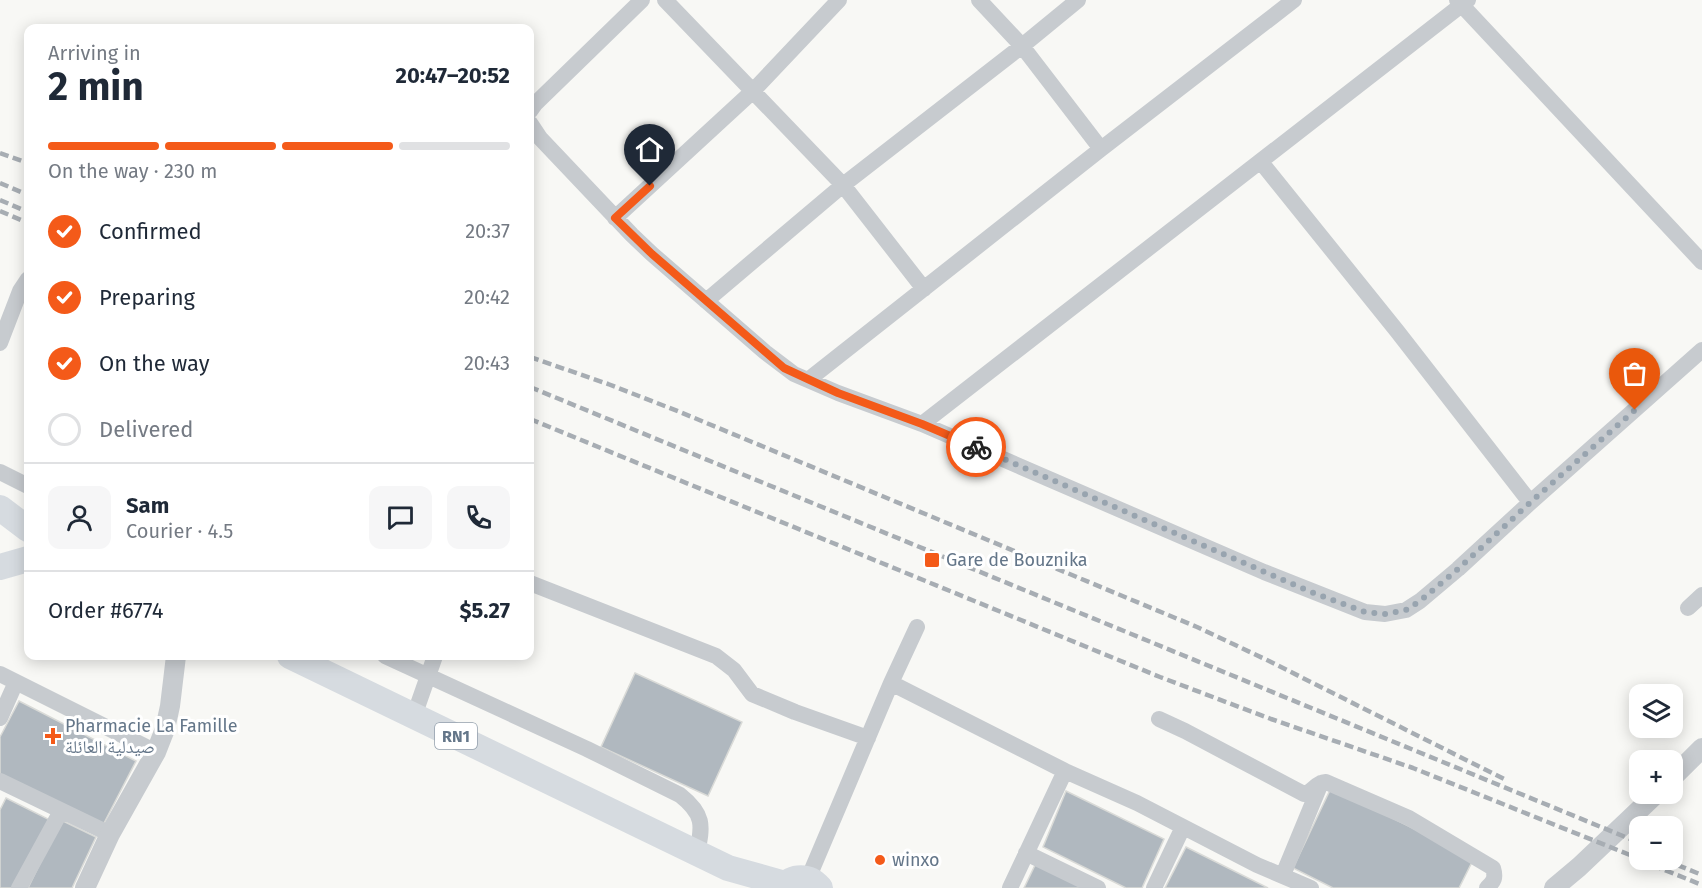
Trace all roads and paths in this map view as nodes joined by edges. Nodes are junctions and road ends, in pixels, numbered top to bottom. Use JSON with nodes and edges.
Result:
{"nodes":[{"id":1,"x":642,"y":0,"type":"edge"},
{"id":2,"x":665,"y":0,"type":"edge"},
{"id":3,"x":839,"y":0,"type":"edge"},
{"id":4,"x":979,"y":0,"type":"edge"},
{"id":5,"x":1078,"y":0,"type":"edge"},
{"id":6,"x":1462,"y":2,"type":"edge"},
{"id":7,"x":1284,"y":3,"type":"edge"},
{"id":8,"x":1022,"y":46,"type":"junction"},
{"id":9,"x":753,"y":91,"type":"junction"},
{"id":10,"x":534,"y":105,"type":"edge"},
{"id":11,"x":534,"y":129,"type":"edge"},
{"id":12,"x":1101,"y":149,"type":"junction"},
{"id":13,"x":1261,"y":162,"type":"junction"},
{"id":14,"x":843,"y":185,"type":"junction"},
{"id":15,"x":615,"y":218,"type":"junction"},
{"id":16,"x":1702,"y":262,"type":"edge"},
{"id":17,"x":24,"y":285,"type":"edge"},
{"id":18,"x":924,"y":289,"type":"junction"},
{"id":19,"x":706,"y":301,"type":"junction"},
{"id":20,"x":0,"y":343,"type":"edge"},
{"id":21,"x":1702,"y":350,"type":"edge"},
{"id":22,"x":808,"y":380,"type":"junction"},
{"id":23,"x":922,"y":424,"type":"junction"},
{"id":24,"x":0,"y":472,"type":"edge"},
{"id":25,"x":24,"y":484,"type":"edge"},
{"id":26,"x":1530,"y":502,"type":"junction"},
{"id":27,"x":0,"y":508,"type":"edge"},
{"id":28,"x":0,"y":522,"type":"edge"},
{"id":29,"x":24,"y":527,"type":"edge"},
{"id":30,"x":24,"y":529,"type":"edge"},
{"id":31,"x":24,"y":560,"type":"edge"},
{"id":32,"x":0,"y":567,"type":"edge"},
{"id":33,"x":534,"y":585,"type":"edge"},
{"id":34,"x":1702,"y":595,"type":"edge"},
{"id":35,"x":1688,"y":608,"type":"dead end"},
{"id":36,"x":917,"y":627,"type":"dead end"},
{"id":37,"x":176,"y":660,"type":"edge"},
{"id":38,"x":298,"y":660,"type":"edge"},
{"id":39,"x":394,"y":660,"type":"edge"},
{"id":40,"x":434,"y":660,"type":"edge"},
{"id":41,"x":0,"y":674,"type":"edge"},
{"id":42,"x":428,"y":676,"type":"junction"},
{"id":43,"x":16,"y":682,"type":"junction"},
{"id":44,"x":891,"y":683,"type":"junction"},
{"id":45,"x":414,"y":716,"type":"junction"},
{"id":46,"x":0,"y":718,"type":"edge"},
{"id":47,"x":1159,"y":719,"type":"dead end"},
{"id":48,"x":868,"y":738,"type":"junction"},
{"id":49,"x":1702,"y":748,"type":"edge"},
{"id":50,"x":156,"y":752,"type":"junction"},
{"id":51,"x":1683,"y":767,"type":"edge"},
{"id":52,"x":1065,"y":771,"type":"junction"},
{"id":53,"x":0,"y":781,"type":"edge"},
{"id":54,"x":1322,"y":783,"type":"junction"},
{"id":55,"x":1645,"y":804,"type":"edge"},
{"id":56,"x":61,"y":811,"type":"junction"},
{"id":57,"x":1183,"y":827,"type":"junction"},
{"id":58,"x":110,"y":834,"type":"junction"},
{"id":59,"x":697,"y":853,"type":"junction"},
{"id":60,"x":1026,"y":853,"type":"junction"},
{"id":61,"x":728,"y":868,"type":"junction"},
{"id":62,"x":1283,"y":876,"type":"junction"},
{"id":63,"x":799,"y":885,"type":"edge"},
{"id":64,"x":20,"y":888,"type":"edge"},
{"id":65,"x":85,"y":888,"type":"edge"},
{"id":66,"x":755,"y":888,"type":"edge"},
{"id":67,"x":1010,"y":888,"type":"edge"},
{"id":68,"x":1098,"y":888,"type":"edge"},
{"id":69,"x":1154,"y":888,"type":"edge"},
{"id":70,"x":1311,"y":888,"type":"edge"},
{"id":71,"x":1487,"y":888,"type":"edge"},
{"id":72,"x":1554,"y":888,"type":"edge"}],
"edges":[{"from":1,"to":10,"type":"street"},
{"from":2,"to":9,"type":"street"},
{"from":3,"to":9,"type":"street"},
{"from":4,"to":8,"type":"street"},
{"from":5,"to":8,"type":"street"},
{"from":6,"to":13,"type":"street"},
{"from":6,"to":16,"type":"street"},
{"from":7,"to":12,"type":"street"},
{"from":8,"to":12,"type":"street"},
{"from":8,"to":14,"type":"street"},
{"from":9,"to":14,"type":"street"},
{"from":9,"to":15,"type":"street"},
{"from":11,"to":15,"type":"street"},
{"from":12,"to":18,"type":"street"},
{"from":13,"to":23,"type":"street"},
{"from":13,"to":26,"type":"street"},
{"from":14,"to":18,"type":"street"},
{"from":14,"to":19,"type":"street"},
{"from":15,"to":19,"type":"street"},
{"from":17,"to":20,"type":"street"},
{"from":18,"to":22,"type":"street"},
{"from":19,"to":22,"type":"street"},
{"from":21,"to":26,"type":"street"},
{"from":22,"to":23,"type":"street"},
{"from":23,"to":26,"type":"street"},
{"from":24,"to":25,"type":"street"},
{"from":27,"to":29,"type":"main road"},
{"from":28,"to":30,"type":"main road"},
{"from":31,"to":32,"type":"main road"},
{"from":33,"to":48,"type":"street"},
{"from":34,"to":35,"type":"street"},
{"from":36,"to":44,"type":"street"},
{"from":37,"to":50,"type":"street"},
{"from":38,"to":45,"type":"main road","number":"RN1"},
{"from":39,"to":42,"type":"street"},
{"from":40,"to":42,"type":"street"},
{"from":41,"to":43,"type":"street"},
{"from":42,"to":45,"type":"street"},
{"from":42,"to":59,"type":"street"},
{"from":43,"to":46,"type":"street"},
{"from":43,"to":50,"type":"street"},
{"from":44,"to":48,"type":"street"},
{"from":44,"to":52,"type":"street"},
{"from":45,"to":59,"type":"main road","number":"RN1"},
{"from":47,"to":54,"type":"street"},
{"from":48,"to":63,"type":"street"},
{"from":49,"to":51,"type":"street"},
{"from":50,"to":58,"type":"street"},
{"from":52,"to":57,"type":"street"},
{"from":52,"to":60,"type":"street"},
{"from":53,"to":56,"type":"street"},
{"from":54,"to":62,"type":"street"},
{"from":54,"to":71,"type":"street"},
{"from":55,"to":72,"type":"street"},
{"from":56,"to":58,"type":"street"},
{"from":56,"to":64,"type":"street"},
{"from":57,"to":62,"type":"street"},
{"from":57,"to":69,"type":"street"},
{"from":58,"to":65,"type":"street"},
{"from":59,"to":61,"type":"main road","number":"RN1"},
{"from":60,"to":67,"type":"street"},
{"from":60,"to":68,"type":"street"},
{"from":61,"to":63,"type":"main road","number":"RN1"},
{"from":61,"to":66,"type":"main road","number":"RN1"},
{"from":62,"to":70,"type":"street"}]}
